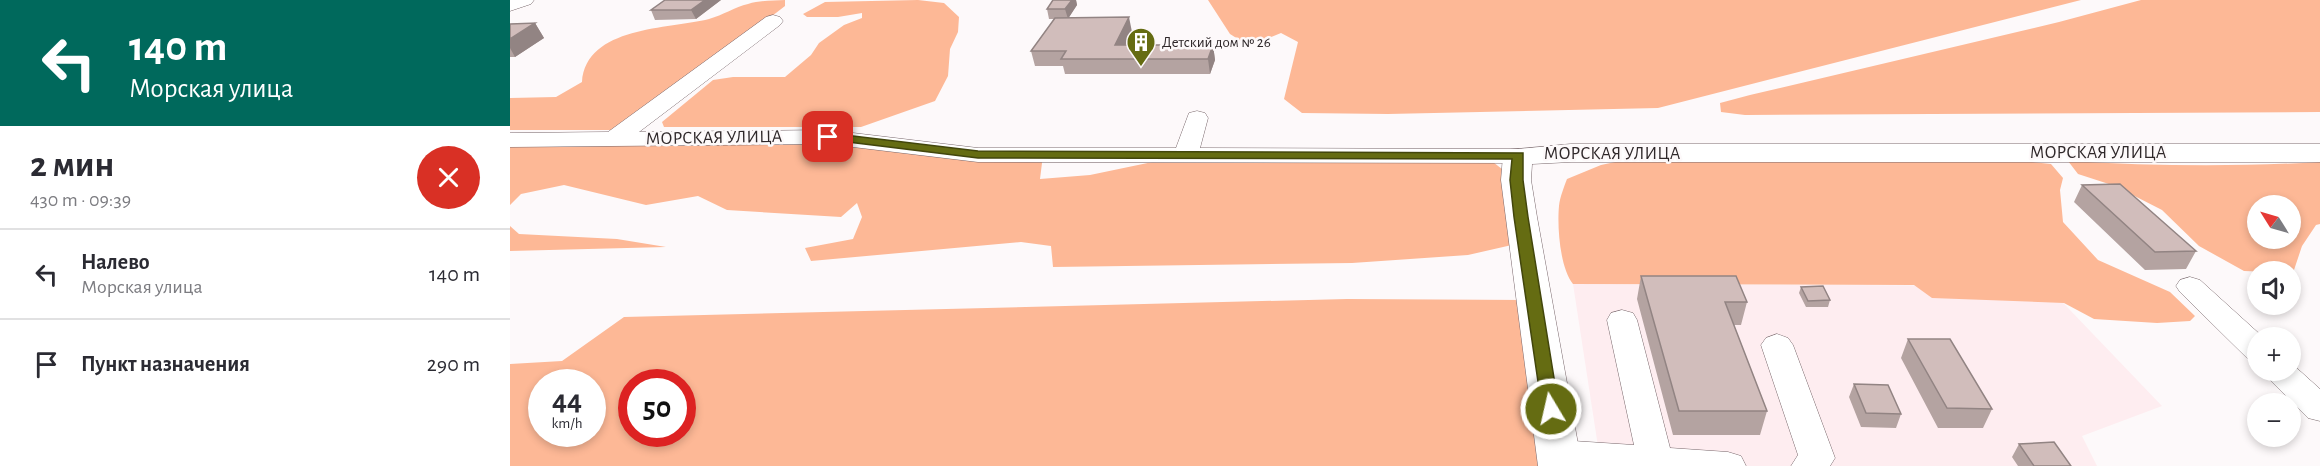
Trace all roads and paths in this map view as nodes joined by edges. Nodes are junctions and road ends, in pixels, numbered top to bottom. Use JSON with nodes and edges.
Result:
{"nodes":[{"id":1,"x":525,"y":0,"type":"edge"},
{"id":2,"x":510,"y":5,"type":"edge"},
{"id":3,"x":773,"y":21,"type":"dead end"},
{"id":4,"x":1197,"y":118,"type":"dead end"},
{"id":5,"x":614,"y":139,"type":"junction"},
{"id":6,"x":510,"y":140,"type":"edge"},
{"id":7,"x":2320,"y":153,"type":"edge"},
{"id":8,"x":1186,"y":155,"type":"junction"},
{"id":9,"x":1518,"y":156,"type":"junction"},
{"id":10,"x":2190,"y":286,"type":"dead end"},
{"id":11,"x":1622,"y":320,"type":"dead end"},
{"id":12,"x":2247,"y":340,"type":"edge"},
{"id":13,"x":1777,"y":345,"type":"dead end"},
{"id":14,"x":2290,"y":381,"type":"edge"},
{"id":15,"x":2320,"y":410,"type":"edge"},
{"id":16,"x":1559,"y":460,"type":"edge"},
{"id":17,"x":1655,"y":460,"type":"junction"},
{"id":18,"x":1728,"y":466,"type":"edge"},
{"id":19,"x":1809,"y":466,"type":"edge"}],
"edges":[{"from":1,"to":2,"type":"street"},
{"from":3,"to":5,"type":"street"},
{"from":4,"to":8,"type":"street"},
{"from":5,"to":6,"type":"street","name":"МОРСКАЯ УЛИЦА"},
{"from":5,"to":8,"type":"street","name":"МОРСКАЯ УЛИЦА"},
{"from":7,"to":9,"type":"main road","name":"МОРСКАЯ УЛИЦА"},
{"from":8,"to":9,"type":"street","name":"МОРСКАЯ УЛИЦА"},
{"from":9,"to":16,"type":"main road"},
{"from":10,"to":12,"type":"street"},
{"from":11,"to":17,"type":"street"},
{"from":13,"to":19,"type":"street"},
{"from":14,"to":15,"type":"street"},
{"from":16,"to":17,"type":"street"},
{"from":17,"to":18,"type":"street"}]}
